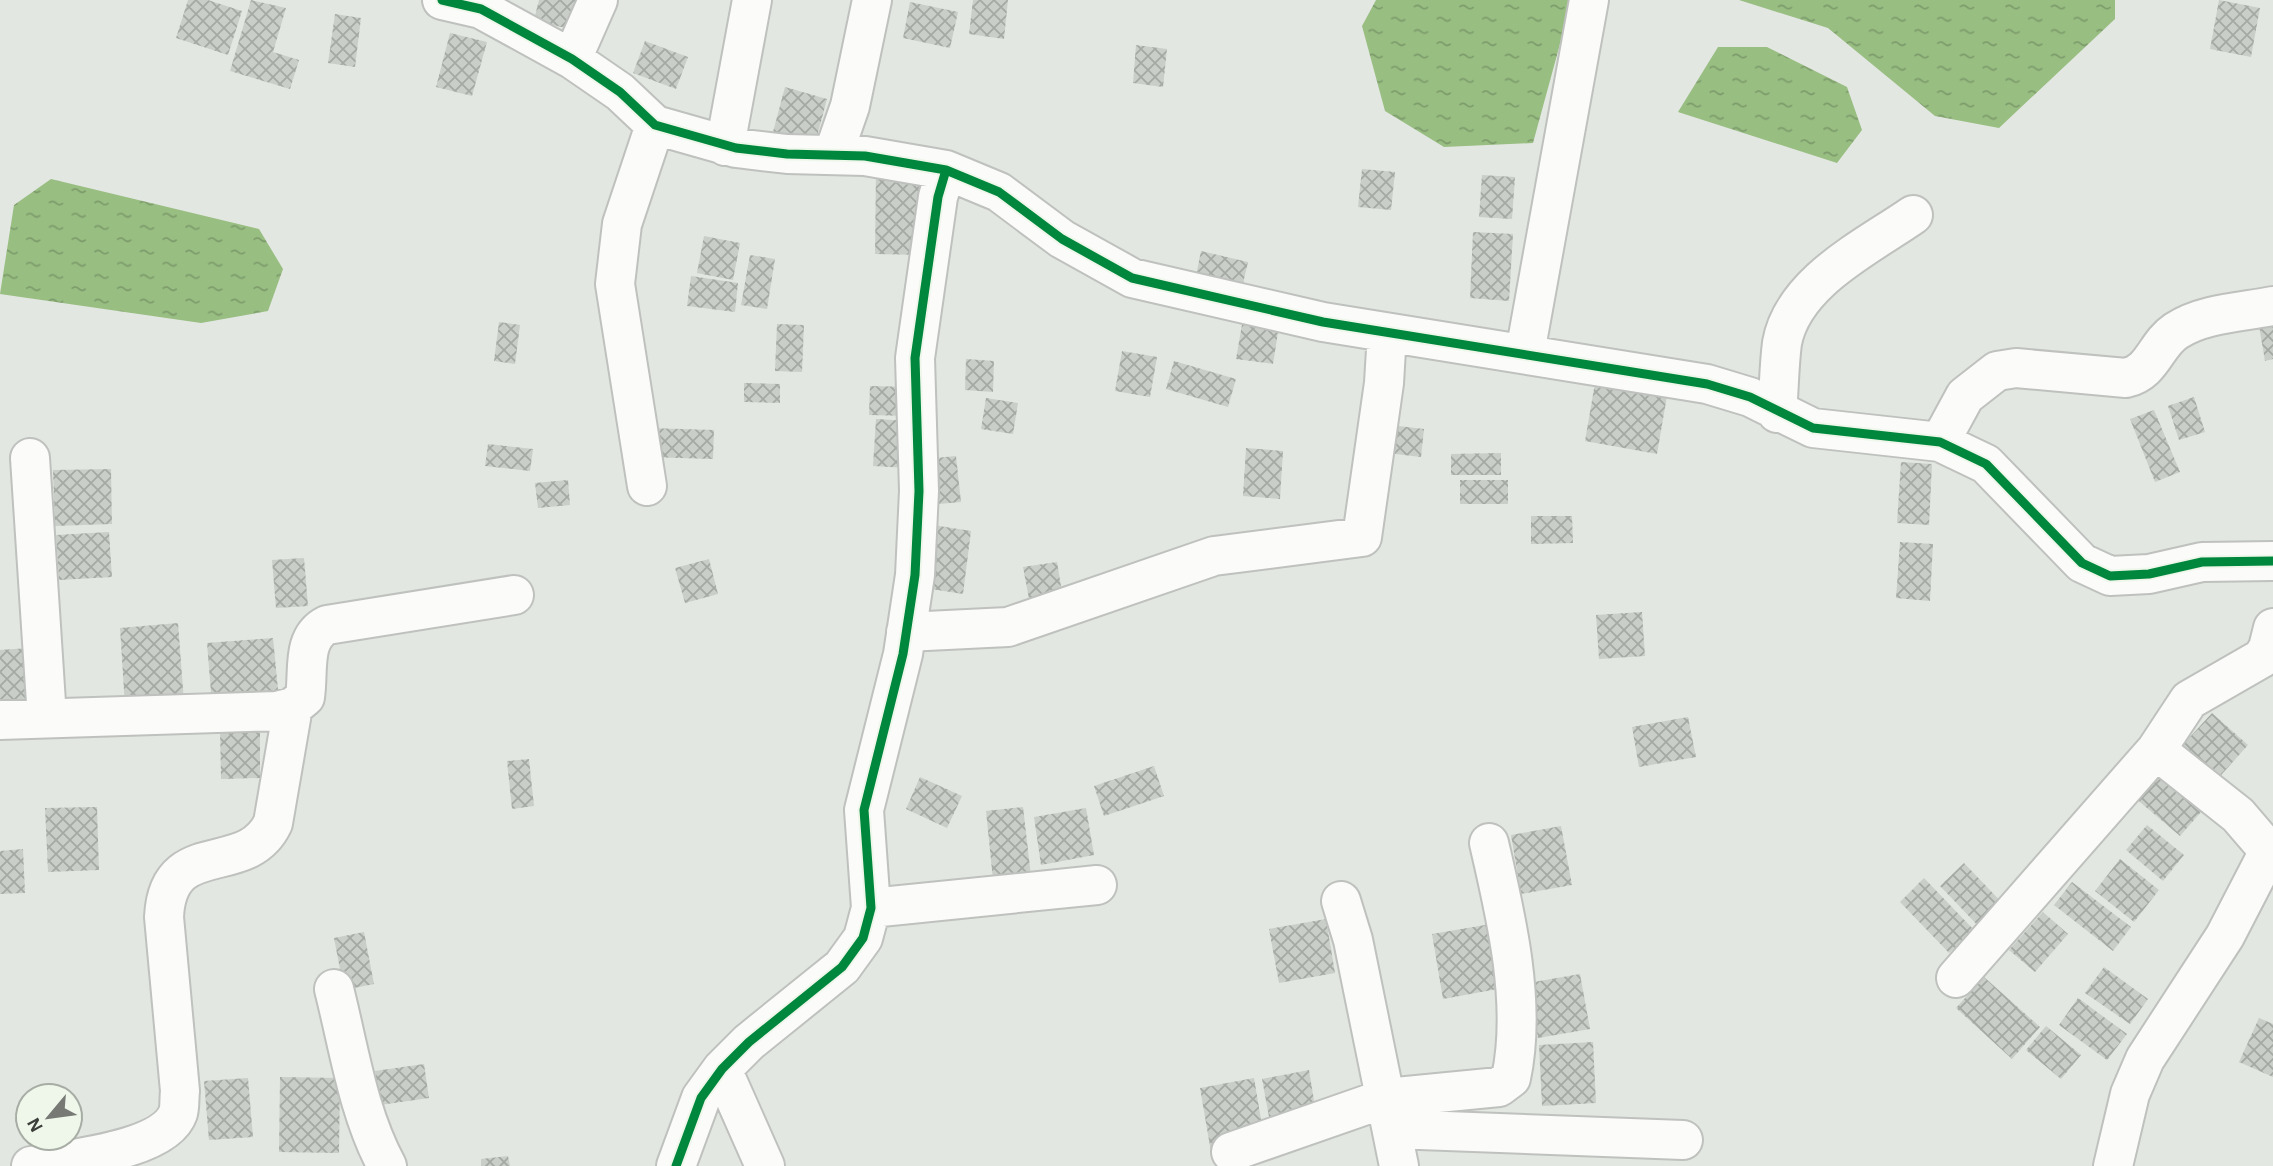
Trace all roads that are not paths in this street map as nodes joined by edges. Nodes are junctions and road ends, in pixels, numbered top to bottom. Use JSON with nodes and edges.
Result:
{"nodes":[{"id":1,"x":442,"y":0,"type":"edge"},
{"id":2,"x":598,"y":0,"type":"edge"},
{"id":3,"x":752,"y":0,"type":"edge"},
{"id":4,"x":872,"y":0,"type":"edge"},
{"id":5,"x":1589,"y":0,"type":"edge"},
{"id":6,"x":482,"y":4,"type":"edge"},
{"id":7,"x":572,"y":59,"type":"junction"},
{"id":8,"x":655,"y":125,"type":"junction"},
{"id":9,"x":725,"y":146,"type":"junction"},
{"id":10,"x":833,"y":155,"type":"junction"},
{"id":11,"x":946,"y":170,"type":"junction"},
{"id":12,"x":1913,"y":215,"type":"dead end"},
{"id":13,"x":2273,"y":306,"type":"edge"},
{"id":14,"x":1387,"y":333,"type":"junction"},
{"id":15,"x":1525,"y":353,"type":"junction"},
{"id":16,"x":1777,"y":413,"type":"junction"},
{"id":17,"x":1940,"y":442,"type":"junction"},
{"id":18,"x":30,"y":457,"type":"dead end"},
{"id":19,"x":647,"y":486,"type":"dead end"},
{"id":20,"x":2273,"y":561,"type":"edge"},
{"id":21,"x":514,"y":595,"type":"dead end"},
{"id":22,"x":2273,"y":628,"type":"edge"},
{"id":23,"x":906,"y":632,"type":"junction"},
{"id":24,"x":293,"y":707,"type":"junction"},
{"id":25,"x":47,"y":718,"type":"junction"},
{"id":26,"x":0,"y":720,"type":"edge"},
{"id":27,"x":2156,"y":750,"type":"junction"},
{"id":28,"x":1489,"y":844,"type":"dead end"},
{"id":29,"x":1097,"y":884,"type":"dead end"},
{"id":30,"x":1341,"y":901,"type":"dead end"},
{"id":31,"x":872,"y":908,"type":"junction"},
{"id":32,"x":1956,"y":978,"type":"dead end"},
{"id":33,"x":334,"y":989,"type":"dead end"},
{"id":34,"x":722,"y":1069,"type":"junction"},
{"id":35,"x":1389,"y":1114,"type":"junction"},
{"id":36,"x":1683,"y":1140,"type":"dead end"},
{"id":37,"x":1231,"y":1152,"type":"dead end"},
{"id":38,"x":31,"y":1166,"type":"edge"},
{"id":39,"x":387,"y":1166,"type":"edge"},
{"id":40,"x":676,"y":1166,"type":"edge"},
{"id":41,"x":765,"y":1166,"type":"edge"},
{"id":42,"x":1399,"y":1166,"type":"edge"},
{"id":43,"x":2113,"y":1166,"type":"edge"}],
"edges":[{"from":1,"to":6,"type":"street"},
{"from":2,"to":7,"type":"street"},
{"from":3,"to":9,"type":"street"},
{"from":4,"to":10,"type":"street"},
{"from":5,"to":15,"type":"street"},
{"from":6,"to":7,"type":"street"},
{"from":7,"to":8,"type":"street"},
{"from":8,"to":9,"type":"street"},
{"from":8,"to":19,"type":"street"},
{"from":9,"to":10,"type":"street"},
{"from":10,"to":11,"type":"street"},
{"from":11,"to":14,"type":"street"},
{"from":11,"to":23,"type":"street"},
{"from":12,"to":16,"type":"street"},
{"from":13,"to":17,"type":"street"},
{"from":14,"to":15,"type":"street"},
{"from":14,"to":23,"type":"street"},
{"from":15,"to":16,"type":"street"},
{"from":16,"to":17,"type":"street"},
{"from":17,"to":20,"type":"street"},
{"from":18,"to":25,"type":"street"},
{"from":21,"to":24,"type":"street"},
{"from":22,"to":27,"type":"street"},
{"from":23,"to":31,"type":"street"},
{"from":24,"to":25,"type":"street"},
{"from":24,"to":38,"type":"street"},
{"from":25,"to":26,"type":"street"},
{"from":27,"to":32,"type":"street"},
{"from":27,"to":43,"type":"street"},
{"from":28,"to":35,"type":"street"},
{"from":29,"to":31,"type":"street"},
{"from":30,"to":35,"type":"street"},
{"from":31,"to":34,"type":"street"},
{"from":33,"to":39,"type":"street"},
{"from":34,"to":40,"type":"street"},
{"from":34,"to":41,"type":"street"},
{"from":35,"to":36,"type":"street"},
{"from":35,"to":37,"type":"street"},
{"from":35,"to":42,"type":"street"}]}
